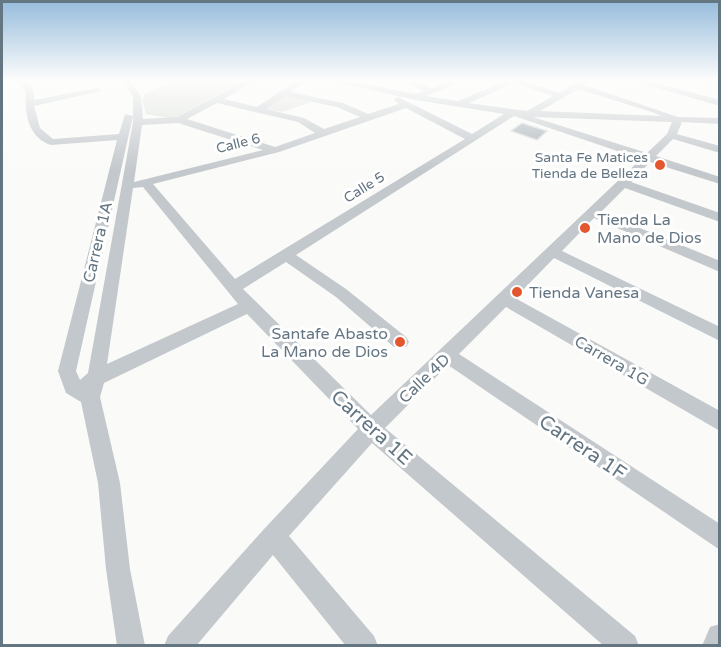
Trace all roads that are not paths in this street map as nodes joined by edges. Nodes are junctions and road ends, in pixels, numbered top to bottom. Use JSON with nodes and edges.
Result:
{"nodes":[{"id":1,"x":30,"y":110,"type":"edge"},
{"id":2,"x":128,"y":110,"type":"edge"},
{"id":3,"x":138,"y":110,"type":"edge"},
{"id":4,"x":197,"y":110,"type":"edge"},
{"id":5,"x":258,"y":110,"type":"edge"},
{"id":6,"x":351,"y":110,"type":"edge"},
{"id":7,"x":388,"y":110,"type":"edge"},
{"id":8,"x":426,"y":110,"type":"edge"},
{"id":9,"x":496,"y":110,"type":"edge"},
{"id":10,"x":534,"y":110,"type":"edge"},
{"id":11,"x":589,"y":110,"type":"edge"},
{"id":12,"x":656,"y":110,"type":"edge"},
{"id":13,"x":513,"y":113,"type":"junction"},
{"id":14,"x":529,"y":113,"type":"junction"},
{"id":15,"x":608,"y":117,"type":"junction"},
{"id":16,"x":369,"y":118,"type":"junction"},
{"id":17,"x":179,"y":120,"type":"junction"},
{"id":18,"x":678,"y":120,"type":"junction"},
{"id":19,"x":138,"y":122,"type":"junction"},
{"id":20,"x":720,"y":122,"type":"edge"},
{"id":21,"x":205,"y":128,"type":"junction"},
{"id":22,"x":325,"y":134,"type":"junction"},
{"id":23,"x":670,"y":135,"type":"junction"},
{"id":24,"x":123,"y":137,"type":"junction"},
{"id":25,"x":471,"y":138,"type":"junction"},
{"id":26,"x":215,"y":146,"type":"dead end"},
{"id":27,"x":275,"y":150,"type":"junction"},
{"id":28,"x":720,"y":150,"type":"edge"},
{"id":29,"x":648,"y":158,"type":"junction"},
{"id":30,"x":720,"y":181,"type":"edge"},
{"id":31,"x":623,"y":183,"type":"junction"},
{"id":32,"x":135,"y":185,"type":"junction"},
{"id":33,"x":108,"y":192,"type":"junction"},
{"id":34,"x":591,"y":212,"type":"junction"},
{"id":35,"x":720,"y":218,"type":"edge"},
{"id":36,"x":551,"y":251,"type":"junction"},
{"id":37,"x":286,"y":255,"type":"junction"},
{"id":38,"x":720,"y":267,"type":"edge"},
{"id":39,"x":233,"y":288,"type":"junction"},
{"id":40,"x":505,"y":299,"type":"junction"},
{"id":41,"x":249,"y":306,"type":"junction"},
{"id":42,"x":720,"y":335,"type":"edge"},
{"id":43,"x":400,"y":342,"type":"dead end"},
{"id":44,"x":447,"y":355,"type":"junction"},
{"id":45,"x":86,"y":387,"type":"junction"},
{"id":46,"x":720,"y":422,"type":"edge"},
{"id":47,"x":371,"y":429,"type":"junction"},
{"id":48,"x":273,"y":536,"type":"junction"},
{"id":49,"x":720,"y":538,"type":"edge"},
{"id":50,"x":720,"y":637,"type":"edge"},
{"id":51,"x":131,"y":645,"type":"edge"},
{"id":52,"x":178,"y":645,"type":"edge"},
{"id":53,"x":364,"y":645,"type":"edge"},
{"id":54,"x":625,"y":645,"type":"edge"},
{"id":55,"x":716,"y":645,"type":"edge"}],
"edges":[{"from":1,"to":24,"type":"street"},
{"from":2,"to":24,"type":"street","name":"Carrera 1A"},
{"from":3,"to":19,"type":"street","name":"Carrera 1A"},
{"from":4,"to":17,"type":"street"},
{"from":5,"to":22,"type":"street"},
{"from":6,"to":16,"type":"street"},
{"from":7,"to":16,"type":"street","name":"Calle 6"},
{"from":8,"to":25,"type":"street"},
{"from":9,"to":13,"type":"street"},
{"from":10,"to":14,"type":"street"},
{"from":11,"to":15,"type":"street"},
{"from":12,"to":18,"type":"street"},
{"from":13,"to":14,"type":"street"},
{"from":13,"to":25,"type":"street","name":"Calle 5"},
{"from":13,"to":29,"type":"street"},
{"from":14,"to":15,"type":"street"},
{"from":15,"to":18,"type":"street"},
{"from":16,"to":22,"type":"street","name":"Calle 6"},
{"from":17,"to":19,"type":"street"},
{"from":17,"to":21,"type":"street"},
{"from":18,"to":20,"type":"street"},
{"from":18,"to":23,"type":"street","name":"Calle 4D"},
{"from":19,"to":32,"type":"street","name":"Carrera 1A"},
{"from":21,"to":26,"type":"street"},
{"from":21,"to":27,"type":"street"},
{"from":22,"to":27,"type":"street","name":"Calle 6"},
{"from":23,"to":28,"type":"street"},
{"from":23,"to":29,"type":"street","name":"Calle 4D"},
{"from":24,"to":33,"type":"street","name":"Carrera 1A"},
{"from":25,"to":37,"type":"street","name":"Calle 5"},
{"from":27,"to":32,"type":"street","name":"Calle 6"},
{"from":29,"to":30,"type":"street"},
{"from":29,"to":31,"type":"street","name":"Calle 4D"},
{"from":31,"to":34,"type":"street","name":"Calle 4D"},
{"from":31,"to":35,"type":"street"},
{"from":32,"to":33,"type":"street","name":"Calle 6"},
{"from":32,"to":39,"type":"street","name":"Carrera 1E"},
{"from":32,"to":45,"type":"street","name":"Carrera 1A"},
{"from":33,"to":45,"type":"street","name":"Carrera 1A"},
{"from":34,"to":36,"type":"street","name":"Calle 4D"},
{"from":34,"to":38,"type":"street"},
{"from":36,"to":40,"type":"street","name":"Calle 4D"},
{"from":36,"to":42,"type":"street"},
{"from":37,"to":39,"type":"street","name":"Calle 5"},
{"from":37,"to":43,"type":"street"},
{"from":39,"to":41,"type":"street","name":"Carrera 1E"},
{"from":40,"to":44,"type":"street","name":"Calle 4D"},
{"from":40,"to":46,"type":"street","name":"Carrera 1G"},
{"from":41,"to":45,"type":"street"},
{"from":41,"to":47,"type":"street","name":"Carrera 1E"},
{"from":44,"to":47,"type":"street","name":"Calle 4D"},
{"from":44,"to":49,"type":"street","name":"Carrera 1F"},
{"from":45,"to":51,"type":"street","name":"Carrera 1A"},
{"from":47,"to":48,"type":"street","name":"Calle 4D"},
{"from":47,"to":54,"type":"street","name":"Carrera 1E"},
{"from":48,"to":52,"type":"street","name":"Calle 4D"},
{"from":48,"to":53,"type":"street"},
{"from":50,"to":55,"type":"street"}]}
